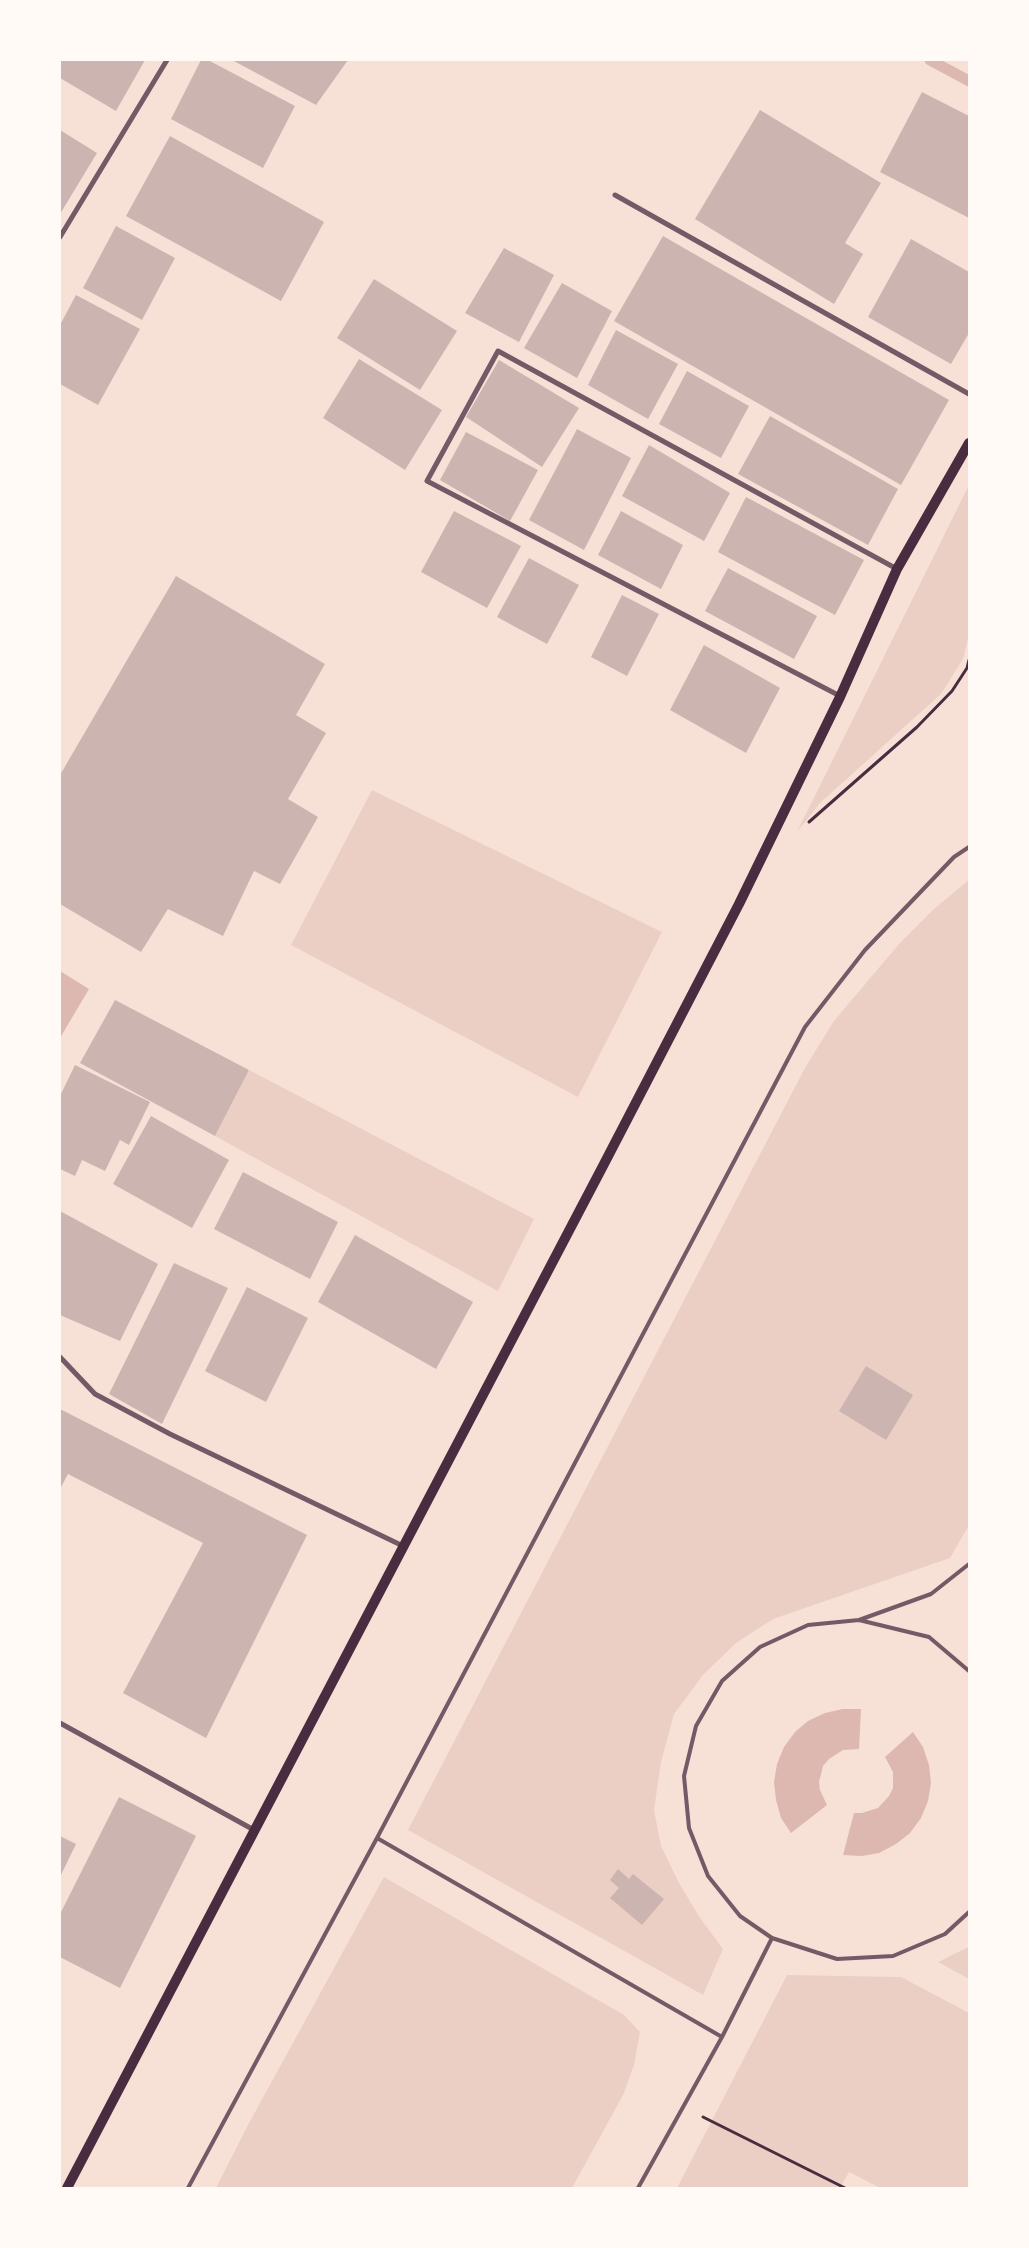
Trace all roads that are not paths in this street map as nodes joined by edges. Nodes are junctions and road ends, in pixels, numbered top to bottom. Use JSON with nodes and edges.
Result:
{"nodes":[{"id":1,"x":167,"y":60,"type":"edge"},
{"id":2,"x":615,"y":195,"type":"dead end"},
{"id":3,"x":60,"y":238,"type":"edge"},
{"id":4,"x":969,"y":394,"type":"edge"},
{"id":5,"x":969,"y":443,"type":"edge"},
{"id":6,"x":897,"y":569,"type":"junction"},
{"id":7,"x":840,"y":697,"type":"junction"},
{"id":8,"x":969,"y":847,"type":"edge"},
{"id":9,"x":60,"y":1357,"type":"edge"},
{"id":10,"x":403,"y":1546,"type":"junction"},
{"id":11,"x":969,"y":1564,"type":"edge"},
{"id":12,"x":859,"y":1620,"type":"junction"},
{"id":13,"x":969,"y":1671,"type":"edge"},
{"id":14,"x":60,"y":1723,"type":"edge"},
{"id":15,"x":254,"y":1830,"type":"junction"},
{"id":16,"x":377,"y":1838,"type":"junction"},
{"id":17,"x":969,"y":1912,"type":"edge"},
{"id":18,"x":772,"y":1938,"type":"junction"},
{"id":19,"x":722,"y":2037,"type":"junction"},
{"id":20,"x":67,"y":2188,"type":"edge"},
{"id":21,"x":188,"y":2188,"type":"edge"},
{"id":22,"x":638,"y":2188,"type":"edge"}],
"edges":[{"from":1,"to":3,"type":"street"},
{"from":2,"to":4,"type":"street"},
{"from":5,"to":6,"type":"main road"},
{"from":6,"to":7,"type":"main road"},
{"from":6,"to":7,"type":"street"},
{"from":7,"to":10,"type":"main road"},
{"from":8,"to":16,"type":"lane"},
{"from":9,"to":10,"type":"street"},
{"from":10,"to":15,"type":"main road"},
{"from":11,"to":12,"type":"lane"},
{"from":12,"to":13,"type":"lane"},
{"from":12,"to":18,"type":"lane"},
{"from":14,"to":15,"type":"street"},
{"from":15,"to":20,"type":"main road"},
{"from":16,"to":19,"type":"lane"},
{"from":16,"to":21,"type":"lane"},
{"from":17,"to":18,"type":"lane"},
{"from":18,"to":19,"type":"lane"},
{"from":19,"to":22,"type":"lane"}]}
